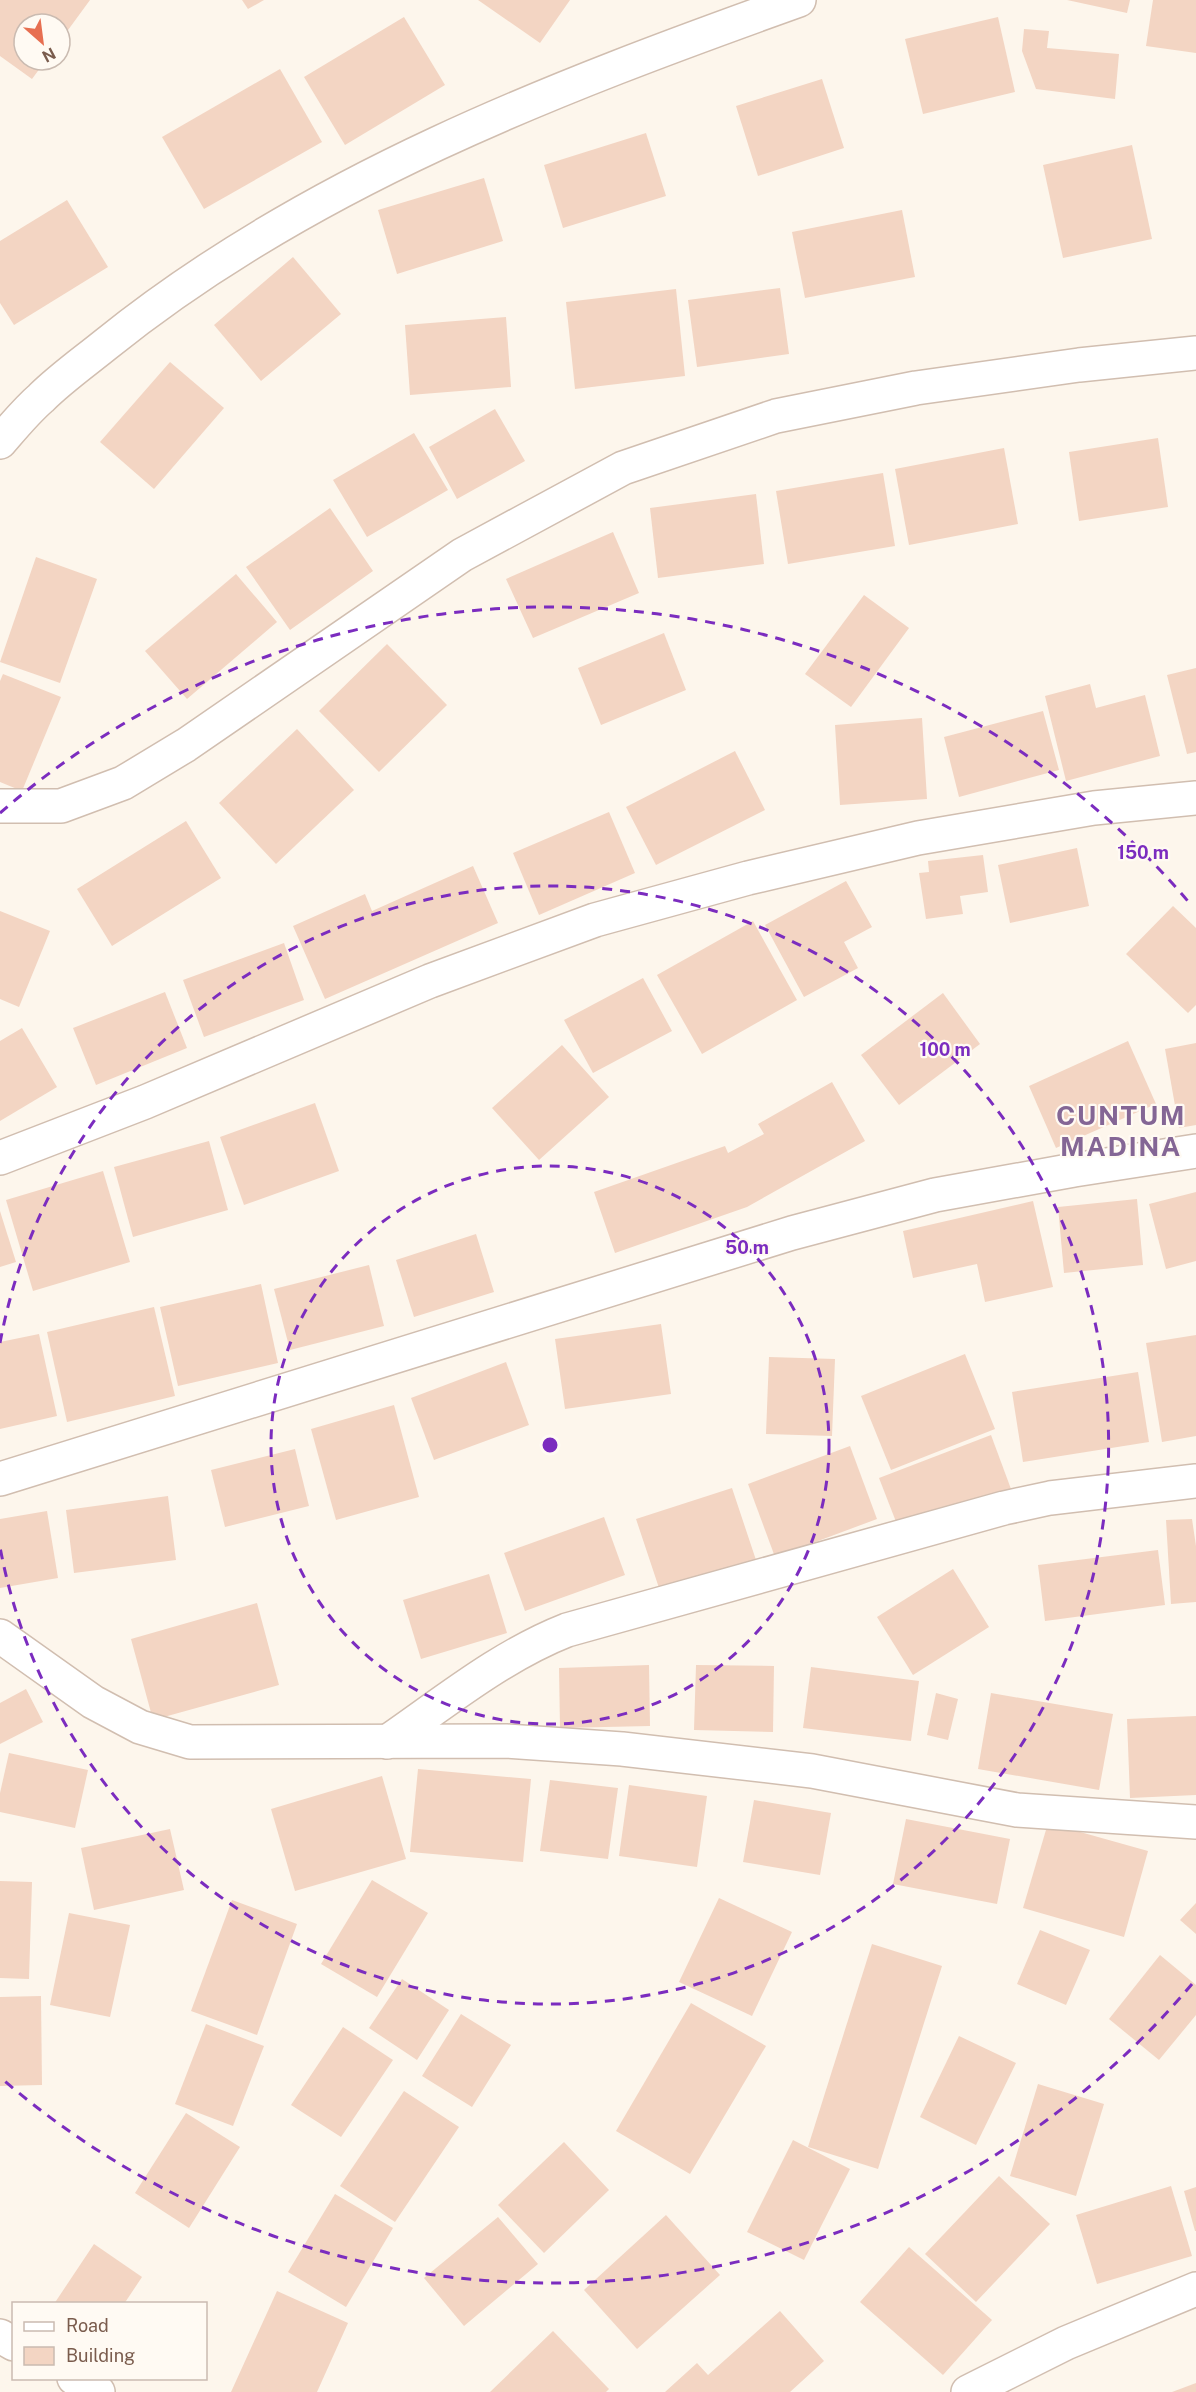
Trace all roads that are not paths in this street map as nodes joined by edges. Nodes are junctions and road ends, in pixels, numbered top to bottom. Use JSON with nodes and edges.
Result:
{"nodes":[{"id":1,"x":799,"y":0,"type":"edge"},
{"id":2,"x":1196,"y":353,"type":"edge"},
{"id":3,"x":0,"y":442,"type":"edge"},
{"id":4,"x":1196,"y":798,"type":"edge"},
{"id":5,"x":0,"y":806,"type":"edge"},
{"id":6,"x":1196,"y":1151,"type":"edge"},
{"id":7,"x":0,"y":1158,"type":"edge"},
{"id":8,"x":0,"y":1479,"type":"edge"},
{"id":9,"x":1196,"y":1480,"type":"edge"},
{"id":10,"x":0,"y":1635,"type":"edge"},
{"id":11,"x":387,"y":1742,"type":"junction"},
{"id":12,"x":1196,"y":1822,"type":"edge"},
{"id":13,"x":1196,"y":2289,"type":"edge"},
{"id":14,"x":76,"y":2380,"type":"edge"},
{"id":15,"x":98,"y":2392,"type":"edge"},
{"id":16,"x":968,"y":2392,"type":"edge"}],
"edges":[{"from":1,"to":3,"type":"street"},
{"from":2,"to":5,"type":"street"},
{"from":4,"to":7,"type":"street"},
{"from":6,"to":8,"type":"street"},
{"from":9,"to":11,"type":"street"},
{"from":10,"to":11,"type":"street"},
{"from":11,"to":12,"type":"street"},
{"from":13,"to":16,"type":"street"},
{"from":14,"to":15,"type":"street"}]}
